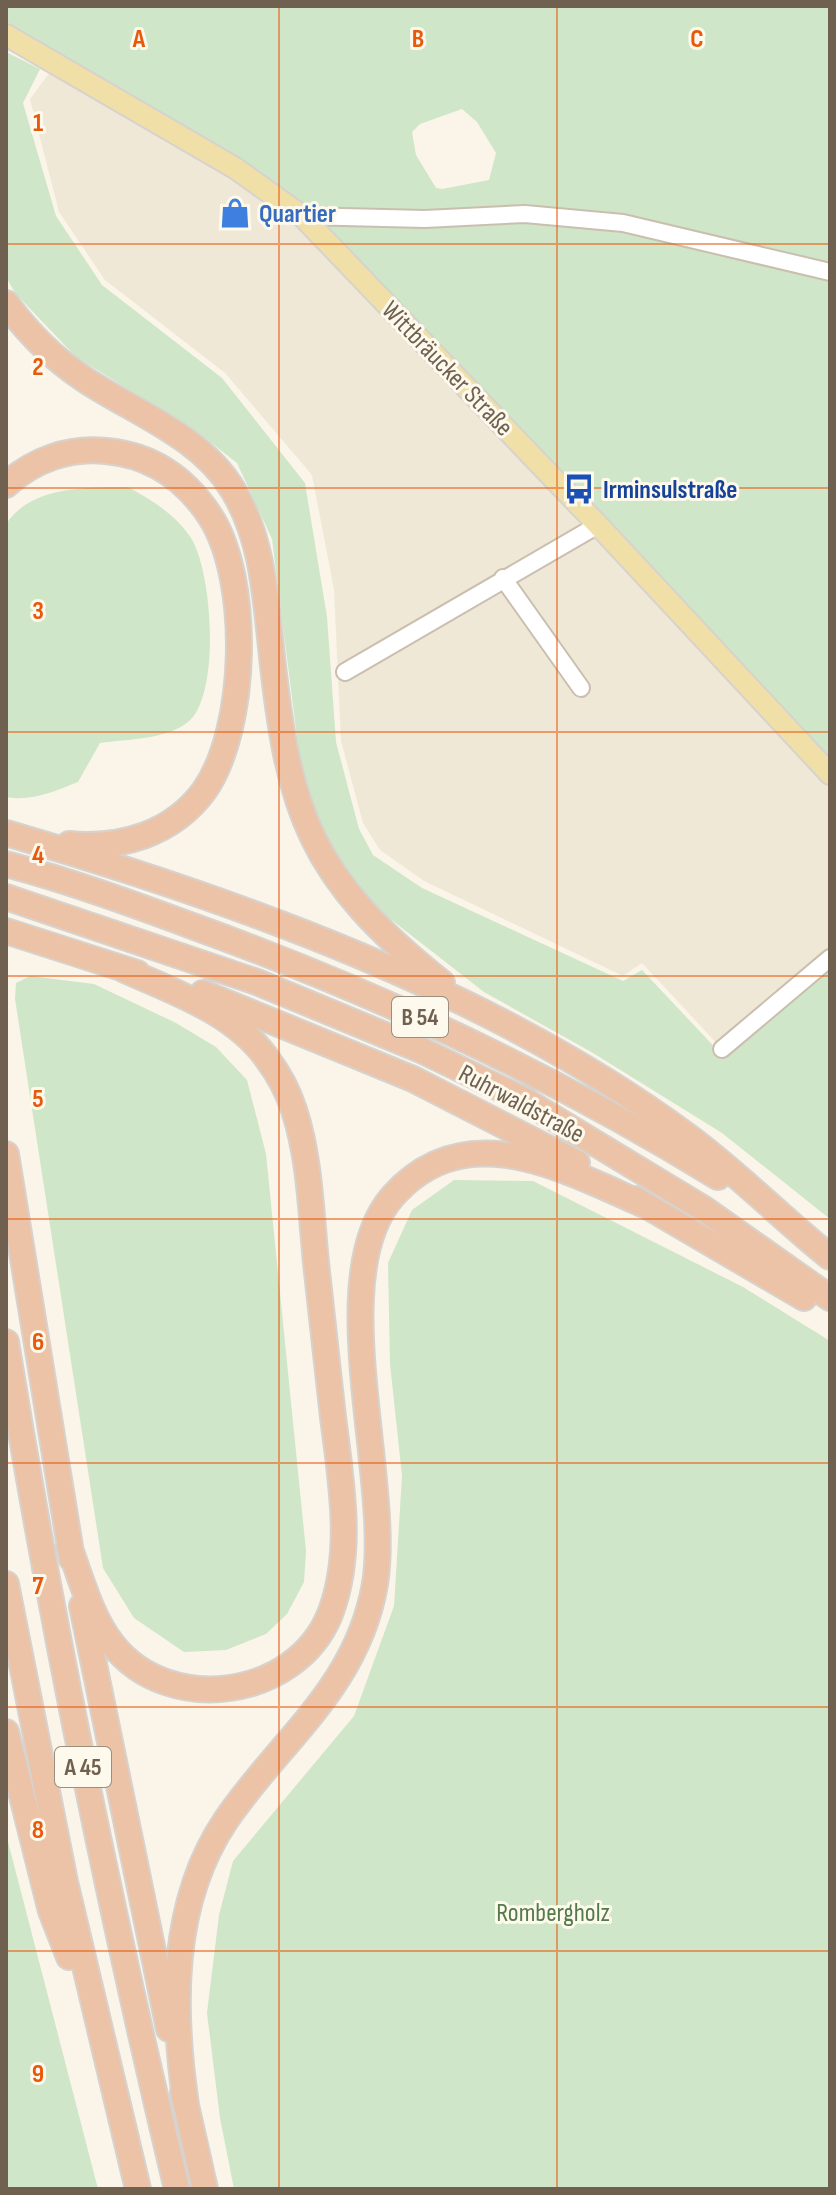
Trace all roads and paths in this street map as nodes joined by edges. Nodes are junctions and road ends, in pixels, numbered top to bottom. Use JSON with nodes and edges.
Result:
{"nodes":[{"id":1,"x":8,"y":37,"type":"edge"},
{"id":2,"x":302,"y":216,"type":"junction"},
{"id":3,"x":830,"y":272,"type":"edge"},
{"id":4,"x":6,"y":303,"type":"edge"},
{"id":5,"x":6,"y":485,"type":"edge"},
{"id":6,"x":598,"y":525,"type":"junction"},
{"id":7,"x":503,"y":578,"type":"junction"},
{"id":8,"x":345,"y":672,"type":"dead end"},
{"id":9,"x":581,"y":688,"type":"dead end"},
{"id":10,"x":830,"y":774,"type":"edge"},
{"id":11,"x":9,"y":834,"type":"edge"},
{"id":12,"x":11,"y":865,"type":"edge"},
{"id":13,"x":13,"y":899,"type":"edge"},
{"id":14,"x":15,"y":934,"type":"edge"},
{"id":15,"x":830,"y":958,"type":"edge"},
{"id":16,"x":123,"y":969,"type":"junction"},
{"id":17,"x":483,"y":1014,"type":"junction"},
{"id":18,"x":722,"y":1049,"type":"dead end"},
{"id":19,"x":6,"y":1154,"type":"edge"},
{"id":20,"x":647,"y":1206,"type":"junction"},
{"id":21,"x":796,"y":1230,"type":"junction"},
{"id":22,"x":830,"y":1257,"type":"edge"},
{"id":23,"x":830,"y":1298,"type":"edge"},
{"id":24,"x":830,"y":1314,"type":"edge"},
{"id":25,"x":6,"y":1342,"type":"edge"},
{"id":26,"x":69,"y":1546,"type":"junction"},
{"id":27,"x":6,"y":1584,"type":"edge"},
{"id":28,"x":6,"y":1732,"type":"edge"},
{"id":29,"x":95,"y":2018,"type":"junction"},
{"id":30,"x":186,"y":2105,"type":"junction"},
{"id":31,"x":138,"y":2189,"type":"edge"},
{"id":32,"x":177,"y":2189,"type":"edge"},
{"id":33,"x":205,"y":2189,"type":"edge"}],
"edges":[{"from":1,"to":2,"type":"main road","name":"Wittbräucker Straße"},
{"from":2,"to":3,"type":"street"},
{"from":2,"to":6,"type":"main road","name":"Wittbräucker Straße"},
{"from":4,"to":17,"type":"highway"},
{"from":5,"to":11,"type":"highway"},
{"from":6,"to":7,"type":"street"},
{"from":6,"to":10,"type":"main road","name":"Wittbräucker Straße"},
{"from":7,"to":8,"type":"street"},
{"from":7,"to":9,"type":"street"},
{"from":11,"to":17,"type":"highway"},
{"from":12,"to":21,"type":"highway","number":"B 54"},
{"from":13,"to":23,"type":"highway","name":"Ruhrwaldstraße","number":"B 54"},
{"from":14,"to":16,"type":"highway"},
{"from":15,"to":18,"type":"street"},
{"from":16,"to":20,"type":"highway"},
{"from":16,"to":26,"type":"highway"},
{"from":17,"to":21,"type":"highway"},
{"from":19,"to":26,"type":"highway"},
{"from":20,"to":24,"type":"highway"},
{"from":20,"to":30,"type":"highway"},
{"from":21,"to":22,"type":"highway","number":"B 54"},
{"from":25,"to":32,"type":"highway","number":"A 45"},
{"from":26,"to":30,"type":"highway"},
{"from":27,"to":29,"type":"highway","number":"A 45"},
{"from":28,"to":29,"type":"highway"},
{"from":29,"to":31,"type":"highway","number":"A 45"},
{"from":30,"to":33,"type":"highway"}]}
